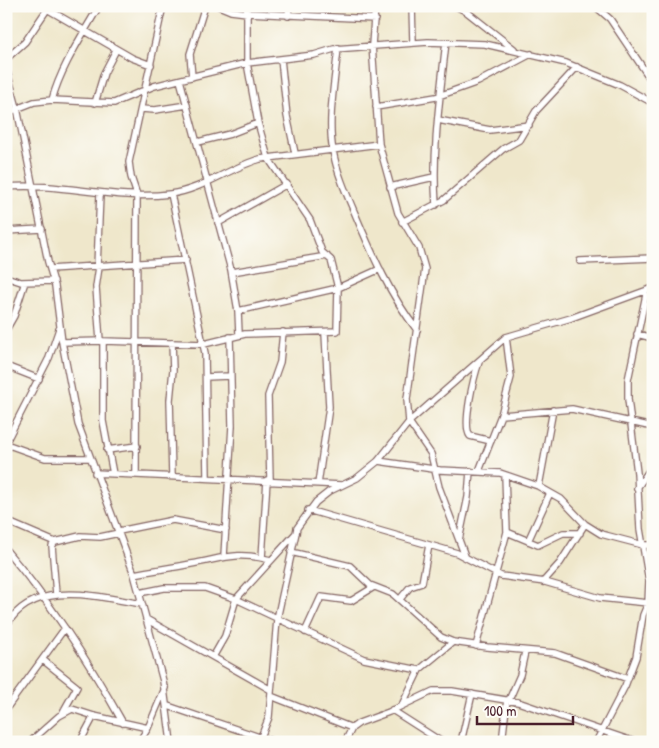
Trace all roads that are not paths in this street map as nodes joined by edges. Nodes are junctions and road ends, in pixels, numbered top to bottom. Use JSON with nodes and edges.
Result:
{"nodes":[{"id":1,"x":99,"y":6,"type":"edge"},
{"id":2,"x":163,"y":6,"type":"edge"},
{"id":3,"x":205,"y":6,"type":"edge"},
{"id":4,"x":219,"y":6,"type":"edge"},
{"id":5,"x":247,"y":6,"type":"edge"},
{"id":6,"x":290,"y":6,"type":"edge"},
{"id":7,"x":375,"y":6,"type":"edge"},
{"id":8,"x":412,"y":6,"type":"edge"},
{"id":9,"x":456,"y":6,"type":"edge"},
{"id":10,"x":595,"y":6,"type":"edge"},
{"id":11,"x":45,"y":7,"type":"edge"},
{"id":12,"x":247,"y":13,"type":"junction"},
{"id":13,"x":288,"y":16,"type":"junction"},
{"id":14,"x":375,"y":19,"type":"junction"},
{"id":15,"x":85,"y":31,"type":"junction"},
{"id":16,"x":413,"y":42,"type":"junction"},
{"id":17,"x":446,"y":42,"type":"junction"},
{"id":18,"x":372,"y":45,"type":"junction"},
{"id":19,"x":338,"y":48,"type":"junction"},
{"id":20,"x":116,"y":50,"type":"junction"},
{"id":21,"x":517,"y":51,"type":"junction"},
{"id":22,"x":531,"y":54,"type":"junction"},
{"id":23,"x":6,"y":59,"type":"edge"},
{"id":24,"x":281,"y":59,"type":"junction"},
{"id":25,"x":247,"y":63,"type":"junction"},
{"id":26,"x":150,"y":65,"type":"junction"},
{"id":27,"x":577,"y":66,"type":"junction"},
{"id":28,"x":6,"y":68,"type":"edge"},
{"id":29,"x":192,"y":77,"type":"junction"},
{"id":30,"x":180,"y":80,"type":"junction"},
{"id":31,"x":653,"y":83,"type":"edge"},
{"id":32,"x":144,"y":91,"type":"junction"},
{"id":33,"x":440,"y":95,"type":"junction"},
{"id":34,"x":52,"y":100,"type":"junction"},
{"id":35,"x":95,"y":103,"type":"junction"},
{"id":36,"x":653,"y":103,"type":"edge"},
{"id":37,"x":187,"y":104,"type":"junction"},
{"id":38,"x":376,"y":107,"type":"junction"},
{"id":39,"x":17,"y":108,"type":"junction"},
{"id":40,"x":141,"y":108,"type":"junction"},
{"id":41,"x":6,"y":113,"type":"edge"},
{"id":42,"x":438,"y":120,"type":"junction"},
{"id":43,"x":258,"y":123,"type":"junction"},
{"id":44,"x":529,"y":125,"type":"junction"},
{"id":45,"x":198,"y":142,"type":"junction"},
{"id":46,"x":379,"y":144,"type":"junction"},
{"id":47,"x":332,"y":150,"type":"junction"},
{"id":48,"x":295,"y":153,"type":"junction"},
{"id":49,"x":268,"y":158,"type":"junction"},
{"id":50,"x":434,"y":177,"type":"junction"},
{"id":51,"x":207,"y":182,"type":"junction"},
{"id":52,"x":287,"y":184,"type":"junction"},
{"id":53,"x":33,"y":185,"type":"junction"},
{"id":54,"x":390,"y":186,"type":"junction"},
{"id":55,"x":6,"y":187,"type":"edge"},
{"id":56,"x":100,"y":194,"type":"junction"},
{"id":57,"x":171,"y":194,"type":"junction"},
{"id":58,"x":137,"y":195,"type":"junction"},
{"id":59,"x":436,"y":205,"type":"junction"},
{"id":60,"x":402,"y":222,"type":"junction"},
{"id":61,"x":218,"y":223,"type":"junction"},
{"id":62,"x":42,"y":229,"type":"junction"},
{"id":63,"x":6,"y":231,"type":"edge"},
{"id":64,"x":327,"y":256,"type":"junction"},
{"id":65,"x":653,"y":258,"type":"edge"},
{"id":66,"x":186,"y":260,"type":"junction"},
{"id":67,"x":580,"y":261,"type":"dead end"},
{"id":68,"x":136,"y":265,"type":"junction"},
{"id":69,"x":98,"y":267,"type":"junction"},
{"id":70,"x":50,"y":269,"type":"junction"},
{"id":71,"x":380,"y":269,"type":"junction"},
{"id":72,"x":232,"y":272,"type":"junction"},
{"id":73,"x":6,"y":277,"type":"edge"},
{"id":74,"x":54,"y":281,"type":"junction"},
{"id":75,"x":24,"y":282,"type":"junction"},
{"id":76,"x":338,"y":288,"type":"junction"},
{"id":77,"x":650,"y":289,"type":"edge"},
{"id":78,"x":238,"y":311,"type":"junction"},
{"id":79,"x":60,"y":326,"type":"junction"},
{"id":80,"x":6,"y":330,"type":"edge"},
{"id":81,"x":417,"y":330,"type":"junction"},
{"id":82,"x":283,"y":332,"type":"junction"},
{"id":83,"x":325,"y":333,"type":"junction"},
{"id":84,"x":239,"y":334,"type":"junction"},
{"id":85,"x":637,"y":334,"type":"junction"},
{"id":86,"x":230,"y":337,"type":"junction"},
{"id":87,"x":506,"y":337,"type":"junction"},
{"id":88,"x":653,"y":338,"type":"edge"},
{"id":89,"x":101,"y":341,"type":"junction"},
{"id":90,"x":62,"y":342,"type":"junction"},
{"id":91,"x":136,"y":342,"type":"junction"},
{"id":92,"x":172,"y":342,"type":"junction"},
{"id":93,"x":204,"y":344,"type":"junction"},
{"id":94,"x":478,"y":362,"type":"junction"},
{"id":95,"x":6,"y":366,"type":"edge"},
{"id":96,"x":206,"y":376,"type":"junction"},
{"id":97,"x":230,"y":376,"type":"junction"},
{"id":98,"x":39,"y":379,"type":"junction"},
{"id":99,"x":553,"y":410,"type":"junction"},
{"id":100,"x":501,"y":415,"type":"junction"},
{"id":101,"x":409,"y":422,"type":"junction"},
{"id":102,"x":631,"y":422,"type":"junction"},
{"id":103,"x":653,"y":427,"type":"edge"},
{"id":104,"x":9,"y":431,"type":"edge"},
{"id":105,"x":490,"y":442,"type":"junction"},
{"id":106,"x":6,"y":443,"type":"edge"},
{"id":107,"x":137,"y":446,"type":"junction"},
{"id":108,"x":107,"y":450,"type":"junction"},
{"id":109,"x":89,"y":458,"type":"junction"},
{"id":110,"x":378,"y":461,"type":"junction"},
{"id":111,"x":653,"y":464,"type":"edge"},
{"id":112,"x":436,"y":470,"type":"junction"},
{"id":113,"x":470,"y":471,"type":"junction"},
{"id":114,"x":479,"y":471,"type":"junction"},
{"id":115,"x":95,"y":473,"type":"junction"},
{"id":116,"x":113,"y":474,"type":"junction"},
{"id":117,"x":136,"y":475,"type":"junction"},
{"id":118,"x":505,"y":475,"type":"junction"},
{"id":119,"x":172,"y":476,"type":"junction"},
{"id":120,"x":207,"y":477,"type":"junction"},
{"id":121,"x":229,"y":480,"type":"junction"},
{"id":122,"x":269,"y":480,"type":"junction"},
{"id":123,"x":318,"y":484,"type":"junction"},
{"id":124,"x":344,"y":485,"type":"junction"},
{"id":125,"x":539,"y":486,"type":"junction"},
{"id":126,"x":637,"y":488,"type":"junction"},
{"id":127,"x":550,"y":493,"type":"junction"},
{"id":128,"x":308,"y":510,"type":"junction"},
{"id":129,"x":6,"y":521,"type":"edge"},
{"id":130,"x":585,"y":524,"type":"junction"},
{"id":131,"x":226,"y":530,"type":"junction"},
{"id":132,"x":119,"y":532,"type":"junction"},
{"id":133,"x":506,"y":532,"type":"junction"},
{"id":134,"x":296,"y":533,"type":"junction"},
{"id":135,"x":580,"y":533,"type":"junction"},
{"id":136,"x":459,"y":541,"type":"junction"},
{"id":137,"x":528,"y":541,"type":"junction"},
{"id":138,"x":55,"y":542,"type":"junction"},
{"id":139,"x":429,"y":545,"type":"junction"},
{"id":140,"x":643,"y":545,"type":"junction"},
{"id":141,"x":653,"y":545,"type":"edge"},
{"id":142,"x":6,"y":550,"type":"edge"},
{"id":143,"x":291,"y":552,"type":"junction"},
{"id":144,"x":224,"y":556,"type":"junction"},
{"id":145,"x":465,"y":556,"type":"junction"},
{"id":146,"x":262,"y":558,"type":"junction"},
{"id":147,"x":271,"y":560,"type":"junction"},
{"id":148,"x":134,"y":574,"type":"junction"},
{"id":149,"x":496,"y":574,"type":"junction"},
{"id":150,"x":651,"y":579,"type":"edge"},
{"id":151,"x":543,"y":582,"type":"junction"},
{"id":152,"x":374,"y":587,"type":"junction"},
{"id":153,"x":139,"y":593,"type":"junction"},
{"id":154,"x":56,"y":594,"type":"junction"},
{"id":155,"x":44,"y":596,"type":"junction"},
{"id":156,"x":236,"y":599,"type":"junction"},
{"id":157,"x":400,"y":599,"type":"junction"},
{"id":158,"x":142,"y":604,"type":"junction"},
{"id":159,"x":651,"y":606,"type":"edge"},
{"id":160,"x":8,"y":617,"type":"edge"},
{"id":161,"x":146,"y":619,"type":"junction"},
{"id":162,"x":277,"y":619,"type":"junction"},
{"id":163,"x":6,"y":626,"type":"edge"},
{"id":164,"x":65,"y":628,"type":"junction"},
{"id":165,"x":305,"y":632,"type":"junction"},
{"id":166,"x":453,"y":642,"type":"junction"},
{"id":167,"x":476,"y":646,"type":"junction"},
{"id":168,"x":524,"y":652,"type":"junction"},
{"id":169,"x":213,"y":657,"type":"junction"},
{"id":170,"x":43,"y":660,"type":"junction"},
{"id":171,"x":419,"y":670,"type":"junction"},
{"id":172,"x":628,"y":679,"type":"junction"},
{"id":173,"x":165,"y":688,"type":"junction"},
{"id":174,"x":271,"y":693,"type":"junction"},
{"id":175,"x":472,"y":694,"type":"junction"},
{"id":176,"x":508,"y":700,"type":"junction"},
{"id":177,"x":402,"y":705,"type":"junction"},
{"id":178,"x":168,"y":706,"type":"junction"},
{"id":179,"x":6,"y":709,"type":"edge"},
{"id":180,"x":392,"y":710,"type":"junction"},
{"id":181,"x":62,"y":714,"type":"junction"},
{"id":182,"x":94,"y":716,"type":"junction"},
{"id":183,"x":123,"y":723,"type":"junction"},
{"id":184,"x":148,"y":728,"type":"junction"},
{"id":185,"x":352,"y":728,"type":"junction"},
{"id":186,"x":602,"y":732,"type":"junction"},
{"id":187,"x":260,"y":740,"type":"edge"},
{"id":188,"x":30,"y":742,"type":"edge"},
{"id":189,"x":80,"y":742,"type":"edge"},
{"id":190,"x":139,"y":742,"type":"edge"},
{"id":191,"x":171,"y":742,"type":"edge"},
{"id":192,"x":274,"y":742,"type":"edge"},
{"id":193,"x":346,"y":742,"type":"edge"},
{"id":194,"x":442,"y":742,"type":"edge"},
{"id":195,"x":461,"y":742,"type":"edge"},
{"id":196,"x":502,"y":742,"type":"edge"},
{"id":197,"x":596,"y":742,"type":"edge"},
{"id":198,"x":635,"y":742,"type":"edge"}],
"edges":[{"from":1,"to":15,"type":"street"},
{"from":2,"to":26,"type":"street"},
{"from":3,"to":29,"type":"street"},
{"from":4,"to":12,"type":"street"},
{"from":5,"to":12,"type":"street"},
{"from":6,"to":13,"type":"street"},
{"from":7,"to":14,"type":"street"},
{"from":8,"to":16,"type":"street"},
{"from":9,"to":21,"type":"street"},
{"from":10,"to":31,"type":"street"},
{"from":11,"to":15,"type":"street"},
{"from":11,"to":23,"type":"street"},
{"from":12,"to":13,"type":"street"},
{"from":12,"to":25,"type":"street"},
{"from":13,"to":14,"type":"street"},
{"from":14,"to":18,"type":"street"},
{"from":15,"to":20,"type":"street"},
{"from":15,"to":34,"type":"street"},
{"from":16,"to":17,"type":"street"},
{"from":16,"to":18,"type":"street"},
{"from":17,"to":21,"type":"street"},
{"from":17,"to":33,"type":"street"},
{"from":18,"to":19,"type":"street"},
{"from":18,"to":38,"type":"street"},
{"from":19,"to":24,"type":"street"},
{"from":19,"to":47,"type":"street"},
{"from":20,"to":26,"type":"street"},
{"from":20,"to":35,"type":"street"},
{"from":21,"to":22,"type":"street"},
{"from":22,"to":27,"type":"street"},
{"from":22,"to":33,"type":"street"},
{"from":24,"to":25,"type":"street"},
{"from":24,"to":48,"type":"street"},
{"from":25,"to":29,"type":"street"},
{"from":25,"to":43,"type":"street"},
{"from":26,"to":32,"type":"street"},
{"from":27,"to":36,"type":"street"},
{"from":27,"to":44,"type":"street"},
{"from":28,"to":39,"type":"street"},
{"from":29,"to":30,"type":"street"},
{"from":30,"to":32,"type":"street"},
{"from":30,"to":37,"type":"street"},
{"from":32,"to":35,"type":"street"},
{"from":32,"to":40,"type":"street"},
{"from":33,"to":38,"type":"street"},
{"from":33,"to":42,"type":"street"},
{"from":34,"to":35,"type":"street"},
{"from":34,"to":39,"type":"street"},
{"from":37,"to":40,"type":"street"},
{"from":37,"to":45,"type":"street"},
{"from":38,"to":46,"type":"street"},
{"from":39,"to":41,"type":"street"},
{"from":39,"to":53,"type":"street"},
{"from":40,"to":58,"type":"street"},
{"from":42,"to":44,"type":"street"},
{"from":42,"to":50,"type":"street"},
{"from":43,"to":45,"type":"street"},
{"from":43,"to":49,"type":"street"},
{"from":44,"to":59,"type":"street"},
{"from":45,"to":51,"type":"street"},
{"from":46,"to":47,"type":"street"},
{"from":46,"to":54,"type":"street"},
{"from":47,"to":48,"type":"street"},
{"from":47,"to":71,"type":"street"},
{"from":48,"to":49,"type":"street"},
{"from":49,"to":51,"type":"street"},
{"from":49,"to":52,"type":"street"},
{"from":50,"to":54,"type":"street"},
{"from":50,"to":59,"type":"street"},
{"from":51,"to":57,"type":"street"},
{"from":51,"to":61,"type":"street"},
{"from":52,"to":61,"type":"street"},
{"from":52,"to":64,"type":"street"},
{"from":53,"to":55,"type":"street"},
{"from":53,"to":56,"type":"street"},
{"from":53,"to":62,"type":"street"},
{"from":54,"to":60,"type":"street"},
{"from":56,"to":58,"type":"street"},
{"from":56,"to":69,"type":"street"},
{"from":57,"to":58,"type":"street"},
{"from":57,"to":66,"type":"street"},
{"from":58,"to":68,"type":"street"},
{"from":59,"to":60,"type":"street"},
{"from":60,"to":81,"type":"street"},
{"from":61,"to":72,"type":"street"},
{"from":62,"to":63,"type":"street"},
{"from":62,"to":70,"type":"street"},
{"from":64,"to":72,"type":"street"},
{"from":64,"to":76,"type":"street"},
{"from":65,"to":67,"type":"street"},
{"from":66,"to":68,"type":"street"},
{"from":66,"to":93,"type":"street"},
{"from":68,"to":69,"type":"street"},
{"from":68,"to":91,"type":"street"},
{"from":69,"to":70,"type":"street"},
{"from":69,"to":89,"type":"street"},
{"from":70,"to":74,"type":"street"},
{"from":71,"to":76,"type":"street"},
{"from":71,"to":81,"type":"street"},
{"from":72,"to":78,"type":"street"},
{"from":73,"to":75,"type":"street"},
{"from":74,"to":75,"type":"street"},
{"from":74,"to":79,"type":"street"},
{"from":75,"to":80,"type":"street"},
{"from":76,"to":78,"type":"street"},
{"from":76,"to":83,"type":"street"},
{"from":77,"to":85,"type":"street"},
{"from":77,"to":87,"type":"street"},
{"from":78,"to":84,"type":"street"},
{"from":79,"to":90,"type":"street"},
{"from":79,"to":98,"type":"street"},
{"from":81,"to":101,"type":"street"},
{"from":82,"to":83,"type":"street"},
{"from":82,"to":84,"type":"street"},
{"from":82,"to":122,"type":"street"},
{"from":83,"to":123,"type":"street"},
{"from":84,"to":86,"type":"street"},
{"from":85,"to":88,"type":"street"},
{"from":85,"to":102,"type":"street"},
{"from":86,"to":93,"type":"street"},
{"from":86,"to":97,"type":"street"},
{"from":87,"to":94,"type":"street"},
{"from":87,"to":100,"type":"street"},
{"from":89,"to":90,"type":"street"},
{"from":89,"to":91,"type":"street"},
{"from":89,"to":108,"type":"street"},
{"from":90,"to":109,"type":"street"},
{"from":91,"to":92,"type":"street"},
{"from":91,"to":107,"type":"street"},
{"from":92,"to":93,"type":"street"},
{"from":92,"to":119,"type":"street"},
{"from":93,"to":96,"type":"street"},
{"from":94,"to":101,"type":"street"},
{"from":94,"to":105,"type":"street"},
{"from":95,"to":98,"type":"street"},
{"from":96,"to":97,"type":"street"},
{"from":96,"to":120,"type":"street"},
{"from":97,"to":121,"type":"street"},
{"from":98,"to":104,"type":"street"},
{"from":99,"to":100,"type":"street"},
{"from":99,"to":102,"type":"street"},
{"from":99,"to":125,"type":"street"},
{"from":100,"to":105,"type":"street"},
{"from":101,"to":110,"type":"street"},
{"from":101,"to":112,"type":"street"},
{"from":102,"to":103,"type":"street"},
{"from":102,"to":126,"type":"street"},
{"from":104,"to":106,"type":"street"},
{"from":105,"to":114,"type":"street"},
{"from":106,"to":109,"type":"street"},
{"from":107,"to":108,"type":"street"},
{"from":107,"to":117,"type":"street"},
{"from":108,"to":116,"type":"street"},
{"from":109,"to":115,"type":"street"},
{"from":110,"to":112,"type":"street"},
{"from":110,"to":124,"type":"street"},
{"from":111,"to":126,"type":"street"},
{"from":112,"to":113,"type":"street"},
{"from":112,"to":136,"type":"street"},
{"from":113,"to":114,"type":"street"},
{"from":113,"to":136,"type":"street"},
{"from":114,"to":118,"type":"street"},
{"from":115,"to":116,"type":"street"},
{"from":115,"to":132,"type":"street"},
{"from":116,"to":117,"type":"street"},
{"from":117,"to":119,"type":"street"},
{"from":118,"to":125,"type":"street"},
{"from":118,"to":133,"type":"street"},
{"from":119,"to":120,"type":"street"},
{"from":120,"to":121,"type":"street"},
{"from":121,"to":122,"type":"street"},
{"from":121,"to":131,"type":"street"},
{"from":122,"to":123,"type":"street"},
{"from":122,"to":146,"type":"street"},
{"from":123,"to":124,"type":"street"},
{"from":124,"to":128,"type":"street"},
{"from":125,"to":127,"type":"street"},
{"from":126,"to":140,"type":"street"},
{"from":127,"to":130,"type":"street"},
{"from":127,"to":137,"type":"street"},
{"from":128,"to":134,"type":"street"},
{"from":128,"to":139,"type":"street"},
{"from":129,"to":138,"type":"street"},
{"from":130,"to":135,"type":"street"},
{"from":130,"to":140,"type":"street"},
{"from":131,"to":132,"type":"street"},
{"from":131,"to":144,"type":"street"},
{"from":132,"to":138,"type":"street"},
{"from":132,"to":148,"type":"street"},
{"from":133,"to":137,"type":"street"},
{"from":133,"to":149,"type":"street"},
{"from":134,"to":143,"type":"street"},
{"from":134,"to":147,"type":"street"},
{"from":135,"to":137,"type":"street"},
{"from":135,"to":151,"type":"street"},
{"from":136,"to":145,"type":"street"},
{"from":138,"to":154,"type":"street"},
{"from":139,"to":145,"type":"street"},
{"from":139,"to":157,"type":"street"},
{"from":140,"to":141,"type":"street"},
{"from":140,"to":150,"type":"street"},
{"from":142,"to":155,"type":"street"},
{"from":143,"to":152,"type":"street"},
{"from":143,"to":162,"type":"street"},
{"from":144,"to":146,"type":"street"},
{"from":144,"to":148,"type":"street"},
{"from":145,"to":149,"type":"street"},
{"from":146,"to":147,"type":"street"},
{"from":147,"to":156,"type":"street"},
{"from":148,"to":153,"type":"street"},
{"from":149,"to":151,"type":"street"},
{"from":149,"to":167,"type":"street"},
{"from":150,"to":159,"type":"street"},
{"from":151,"to":159,"type":"street"},
{"from":152,"to":157,"type":"street"},
{"from":152,"to":165,"type":"street"},
{"from":153,"to":156,"type":"street"},
{"from":153,"to":158,"type":"street"},
{"from":154,"to":155,"type":"street"},
{"from":154,"to":158,"type":"street"},
{"from":155,"to":160,"type":"street"},
{"from":155,"to":164,"type":"street"},
{"from":156,"to":162,"type":"street"},
{"from":156,"to":169,"type":"street"},
{"from":157,"to":166,"type":"street"},
{"from":158,"to":161,"type":"street"},
{"from":159,"to":172,"type":"street"},
{"from":160,"to":163,"type":"street"},
{"from":161,"to":169,"type":"street"},
{"from":161,"to":173,"type":"street"},
{"from":162,"to":165,"type":"street"},
{"from":162,"to":174,"type":"street"},
{"from":164,"to":170,"type":"street"},
{"from":164,"to":183,"type":"street"},
{"from":165,"to":171,"type":"street"},
{"from":166,"to":167,"type":"street"},
{"from":166,"to":171,"type":"street"},
{"from":167,"to":168,"type":"street"},
{"from":168,"to":172,"type":"street"},
{"from":168,"to":176,"type":"street"},
{"from":169,"to":174,"type":"street"},
{"from":170,"to":179,"type":"street"},
{"from":170,"to":181,"type":"street"},
{"from":171,"to":177,"type":"street"},
{"from":172,"to":186,"type":"street"},
{"from":173,"to":178,"type":"street"},
{"from":173,"to":184,"type":"street"},
{"from":174,"to":185,"type":"street"},
{"from":174,"to":187,"type":"street"},
{"from":175,"to":176,"type":"street"},
{"from":175,"to":177,"type":"street"},
{"from":175,"to":195,"type":"street"},
{"from":176,"to":186,"type":"street"},
{"from":176,"to":196,"type":"street"},
{"from":177,"to":180,"type":"street"},
{"from":178,"to":187,"type":"street"},
{"from":178,"to":191,"type":"street"},
{"from":180,"to":185,"type":"street"},
{"from":180,"to":194,"type":"street"},
{"from":181,"to":182,"type":"street"},
{"from":181,"to":188,"type":"street"},
{"from":182,"to":183,"type":"street"},
{"from":182,"to":189,"type":"street"},
{"from":183,"to":184,"type":"street"},
{"from":184,"to":190,"type":"street"},
{"from":185,"to":193,"type":"street"},
{"from":186,"to":197,"type":"street"},
{"from":186,"to":198,"type":"street"},
{"from":187,"to":192,"type":"street"}]}
